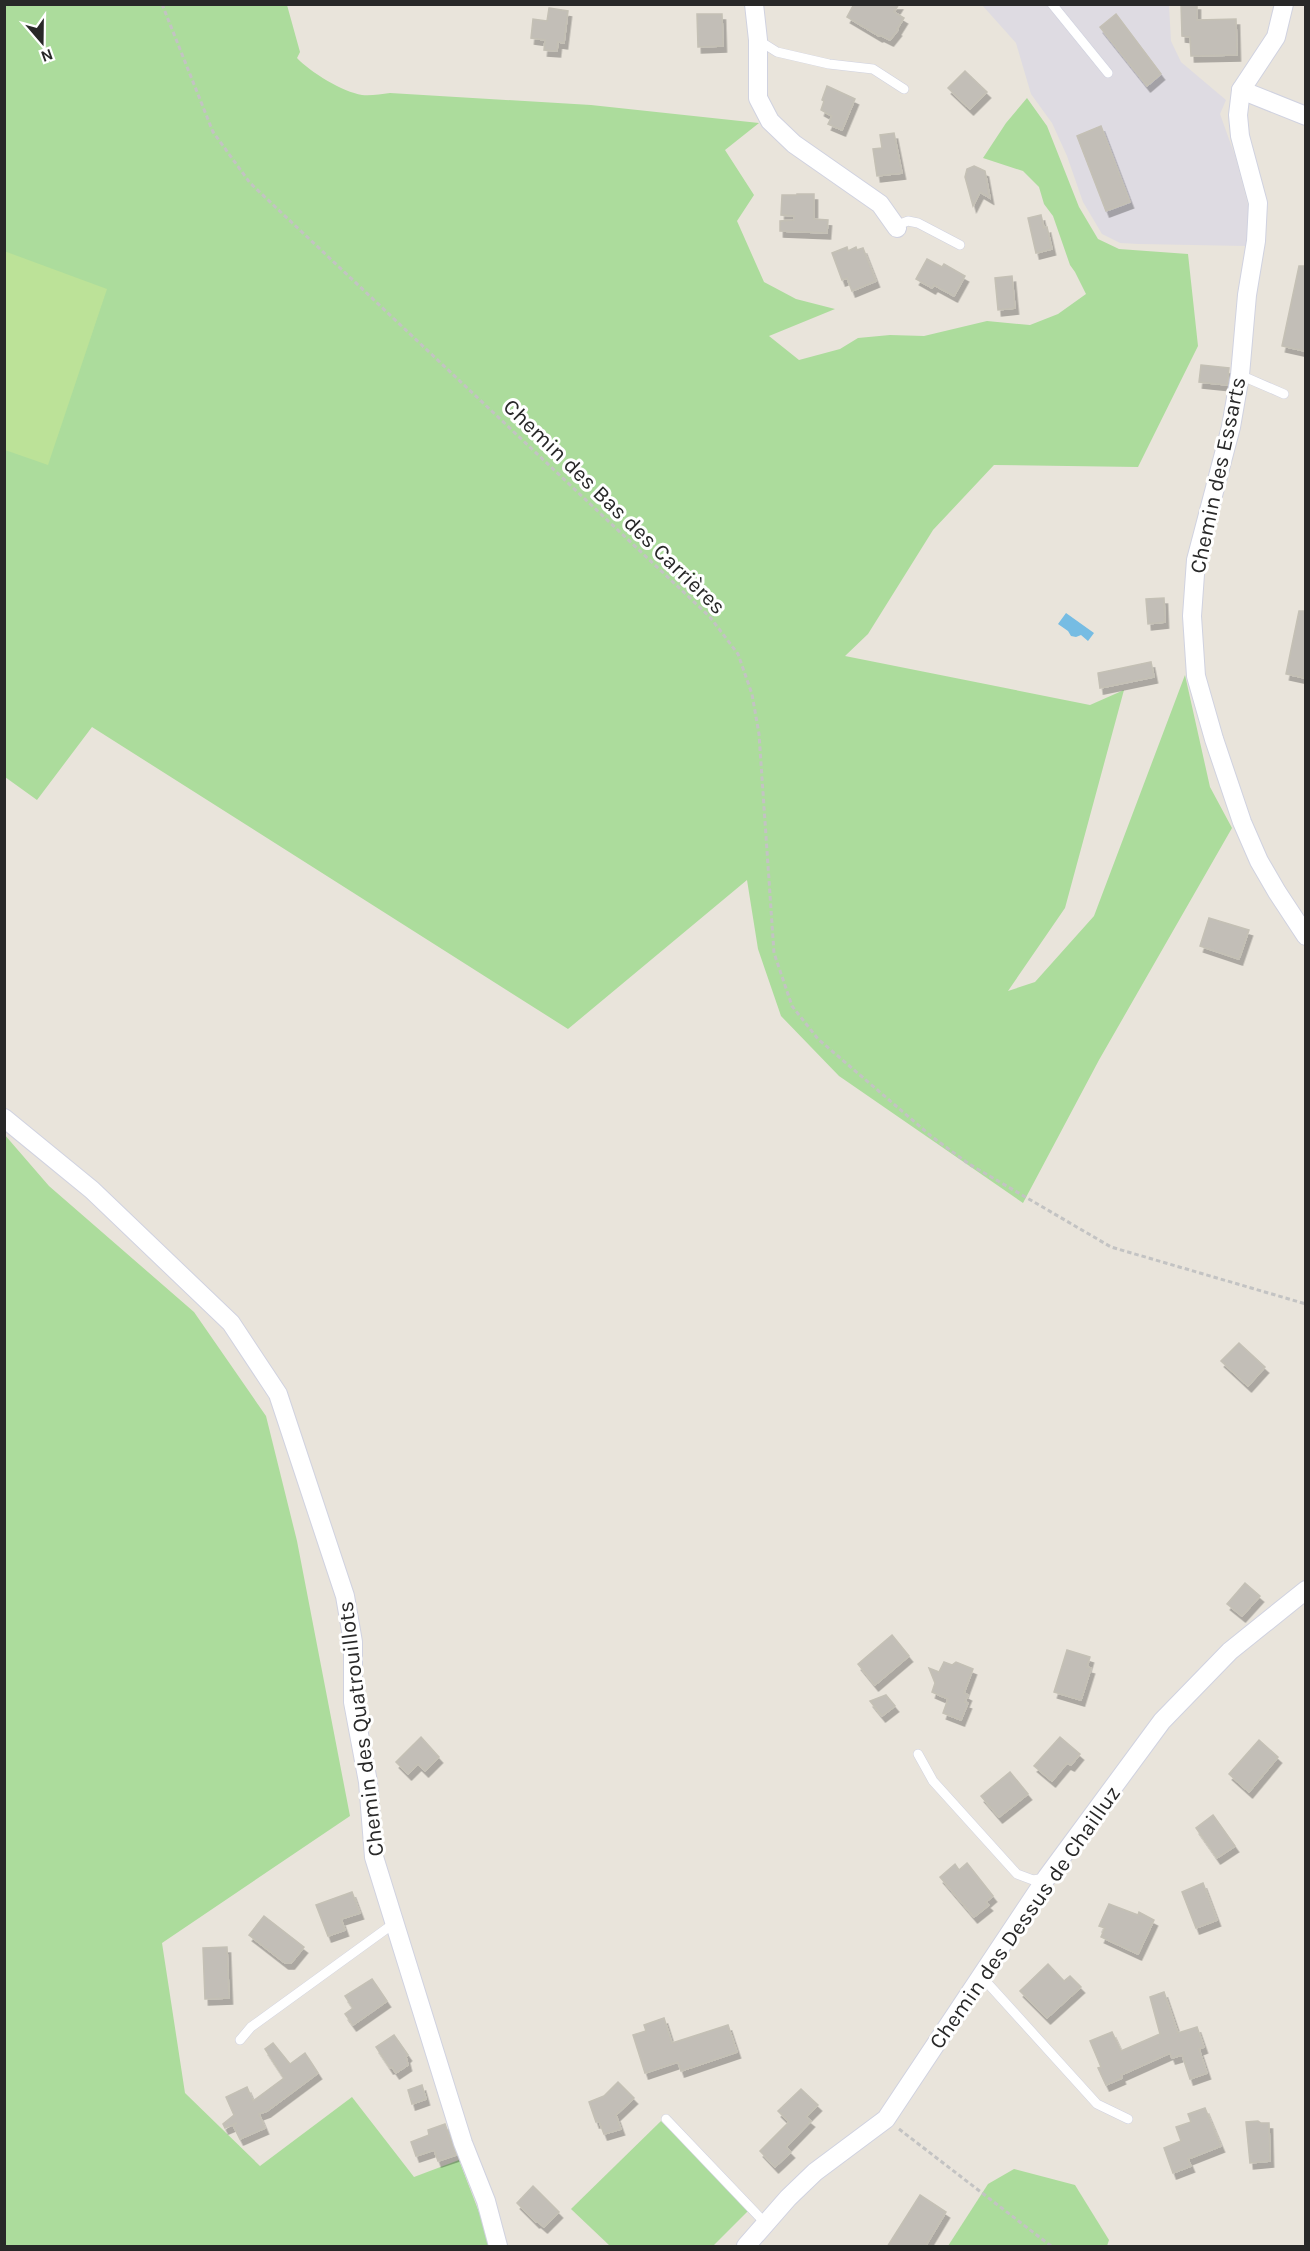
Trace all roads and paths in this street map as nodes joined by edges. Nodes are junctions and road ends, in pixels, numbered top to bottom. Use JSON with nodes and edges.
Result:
{"nodes":[{"id":1,"x":162,"y":4,"type":"edge"},
{"id":2,"x":754,"y":4,"type":"edge"},
{"id":3,"x":1052,"y":4,"type":"edge"},
{"id":4,"x":1284,"y":4,"type":"edge"},
{"id":5,"x":758,"y":40,"type":"junction"},
{"id":6,"x":1108,"y":73,"type":"dead end"},
{"id":7,"x":904,"y":89,"type":"dead end"},
{"id":8,"x":1241,"y":90,"type":"junction"},
{"id":9,"x":1305,"y":116,"type":"edge"},
{"id":10,"x":896,"y":227,"type":"joint"},
{"id":11,"x":960,"y":245,"type":"dead end"},
{"id":12,"x":1240,"y":375,"type":"junction"},
{"id":13,"x":1284,"y":394,"type":"dead end"},
{"id":14,"x":1305,"y":936,"type":"edge"},
{"id":15,"x":4,"y":1118,"type":"edge"},
{"id":16,"x":1305,"y":1304,"type":"edge"},
{"id":17,"x":1305,"y":1590,"type":"edge"},
{"id":18,"x":918,"y":1754,"type":"dead end"},
{"id":19,"x":1047,"y":1877,"type":"junction"},
{"id":20,"x":393,"y":1924,"type":"junction"},
{"id":21,"x":982,"y":1977,"type":"junction"},
{"id":22,"x":240,"y":2040,"type":"dead end"},
{"id":23,"x":666,"y":2119,"type":"dead end"},
{"id":24,"x":886,"y":2119,"type":"junction"},
{"id":25,"x":1128,"y":2119,"type":"dead end"},
{"id":26,"x":767,"y":2225,"type":"junction"},
{"id":27,"x":498,"y":2247,"type":"edge"},
{"id":28,"x":746,"y":2247,"type":"edge"},
{"id":29,"x":1052,"y":2247,"type":"edge"}],
"edges":[{"from":1,"to":16,"type":"path","name":"Chemin des Bas des Carrières"},
{"from":2,"to":5,"type":"street"},
{"from":3,"to":6,"type":"lane"},
{"from":4,"to":8,"type":"street","name":"Chemin des Essarts"},
{"from":5,"to":7,"type":"lane"},
{"from":5,"to":10,"type":"street"},
{"from":8,"to":9,"type":"street"},
{"from":8,"to":12,"type":"street","name":"Chemin des Essarts"},
{"from":10,"to":11,"type":"lane"},
{"from":12,"to":13,"type":"lane"},
{"from":12,"to":14,"type":"street","name":"Chemin des Essarts"},
{"from":15,"to":20,"type":"street","name":"Chemin des Quatrouillots"},
{"from":17,"to":19,"type":"street","name":"Chemin des Dessus de Chailluz"},
{"from":18,"to":19,"type":"lane"},
{"from":19,"to":21,"type":"street","name":"Chemin des Dessus de Chailluz"},
{"from":20,"to":22,"type":"lane"},
{"from":20,"to":27,"type":"street","name":"Chemin des Quatrouillots"},
{"from":21,"to":24,"type":"street","name":"Chemin des Dessus de Chailluz"},
{"from":21,"to":25,"type":"lane"},
{"from":23,"to":26,"type":"lane"},
{"from":24,"to":26,"type":"street","name":"Chemin des Dessus de Chailluz"},
{"from":24,"to":29,"type":"path"},
{"from":26,"to":28,"type":"street","name":"Chemin des Dessus de Chailluz"}]}
